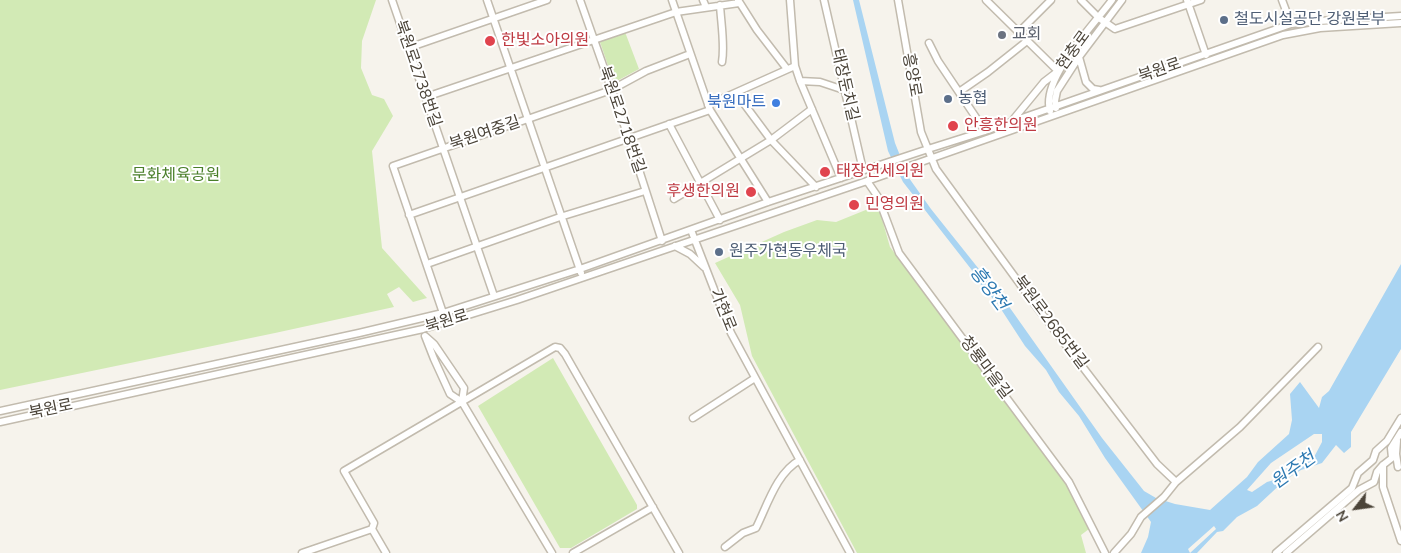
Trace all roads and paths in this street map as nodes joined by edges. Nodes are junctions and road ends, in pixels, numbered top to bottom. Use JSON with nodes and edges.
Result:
{"nodes":[{"id":1,"x":392,"y":0,"type":"edge"},
{"id":2,"x":486,"y":0,"type":"edge"},
{"id":3,"x":547,"y":0,"type":"edge"},
{"id":4,"x":580,"y":0,"type":"edge"},
{"id":5,"x":672,"y":0,"type":"edge"},
{"id":6,"x":703,"y":0,"type":"edge"},
{"id":7,"x":790,"y":0,"type":"edge"},
{"id":8,"x":824,"y":0,"type":"edge"},
{"id":9,"x":899,"y":0,"type":"edge"},
{"id":10,"x":986,"y":0,"type":"edge"},
{"id":11,"x":1051,"y":0,"type":"edge"},
{"id":12,"x":1080,"y":0,"type":"edge"},
{"id":13,"x":1112,"y":0,"type":"edge"},
{"id":14,"x":1122,"y":0,"type":"edge"},
{"id":15,"x":1201,"y":0,"type":"edge"},
{"id":16,"x":1282,"y":0,"type":"edge"},
{"id":17,"x":738,"y":1,"type":"edge"},
{"id":18,"x":1187,"y":2,"type":"edge"},
{"id":19,"x":1043,"y":3,"type":"edge"},
{"id":20,"x":720,"y":5,"type":"junction"},
{"id":21,"x":706,"y":7,"type":"junction"},
{"id":22,"x":676,"y":12,"type":"junction"},
{"id":23,"x":1401,"y":16,"type":"edge"},
{"id":24,"x":1099,"y":18,"type":"junction"},
{"id":25,"x":493,"y":19,"type":"junction"},
{"id":26,"x":1105,"y":23,"type":"junction"},
{"id":27,"x":1401,"y":23,"type":"edge"},
{"id":28,"x":1291,"y":24,"type":"junction"},
{"id":29,"x":1019,"y":32,"type":"junction"},
{"id":30,"x":595,"y":40,"type":"junction"},
{"id":31,"x":1027,"y":40,"type":"junction"},
{"id":32,"x":929,"y":43,"type":"dead end"},
{"id":33,"x":408,"y":48,"type":"junction"},
{"id":34,"x":690,"y":54,"type":"junction"},
{"id":35,"x":1206,"y":55,"type":"junction"},
{"id":36,"x":1079,"y":57,"type":"junction"},
{"id":37,"x":722,"y":62,"type":"dead end"},
{"id":38,"x":795,"y":66,"type":"junction"},
{"id":39,"x":510,"y":68,"type":"junction"},
{"id":40,"x":787,"y":69,"type":"junction"},
{"id":41,"x":1058,"y":71,"type":"junction"},
{"id":42,"x":800,"y":81,"type":"junction"},
{"id":43,"x":611,"y":90,"type":"junction"},
{"id":44,"x":844,"y":90,"type":"junction"},
{"id":45,"x":1102,"y":90,"type":"junction"},
{"id":46,"x":959,"y":92,"type":"junction"},
{"id":47,"x":736,"y":93,"type":"junction"},
{"id":48,"x":426,"y":98,"type":"junction"},
{"id":49,"x":1052,"y":107,"type":"junction"},
{"id":50,"x":709,"y":108,"type":"junction"},
{"id":51,"x":812,"y":109,"type":"junction"},
{"id":52,"x":1055,"y":116,"type":"junction"},
{"id":53,"x":527,"y":119,"type":"junction"},
{"id":54,"x":1012,"y":122,"type":"junction"},
{"id":55,"x":669,"y":124,"type":"junction"},
{"id":56,"x":985,"y":132,"type":"junction"},
{"id":57,"x":629,"y":139,"type":"junction"},
{"id":58,"x":771,"y":140,"type":"junction"},
{"id":59,"x":442,"y":149,"type":"junction"},
{"id":60,"x":925,"y":150,"type":"junction"},
{"id":61,"x":741,"y":159,"type":"junction"},
{"id":62,"x":929,"y":159,"type":"junction"},
{"id":63,"x":393,"y":166,"type":"joint"},
{"id":64,"x":544,"y":168,"type":"junction"},
{"id":65,"x":863,"y":170,"type":"junction"},
{"id":66,"x":841,"y":178,"type":"junction"},
{"id":67,"x":867,"y":182,"type":"junction"},
{"id":68,"x":701,"y":184,"type":"junction"},
{"id":69,"x":816,"y":187,"type":"junction"},
{"id":70,"x":645,"y":191,"type":"junction"},
{"id":71,"x":459,"y":197,"type":"junction"},
{"id":72,"x":674,"y":199,"type":"dead end"},
{"id":73,"x":768,"y":202,"type":"junction"},
{"id":74,"x":409,"y":215,"type":"junction"},
{"id":75,"x":560,"y":217,"type":"junction"},
{"id":76,"x":720,"y":220,"type":"junction"},
{"id":77,"x":691,"y":230,"type":"junction"},
{"id":78,"x":695,"y":240,"type":"junction"},
{"id":79,"x":662,"y":241,"type":"junction"},
{"id":80,"x":476,"y":246,"type":"junction"},
{"id":81,"x":675,"y":246,"type":"junction"},
{"id":82,"x":427,"y":264,"type":"junction"},
{"id":83,"x":580,"y":269,"type":"junction"},
{"id":84,"x":707,"y":271,"type":"junction"},
{"id":85,"x":582,"y":278,"type":"junction"},
{"id":86,"x":494,"y":296,"type":"junction"},
{"id":87,"x":443,"y":312,"type":"junction"},
{"id":88,"x":418,"y":318,"type":"junction"},
{"id":89,"x":423,"y":329,"type":"junction"},
{"id":90,"x":426,"y":336,"type":"junction"},
{"id":91,"x":1318,"y":347,"type":"dead end"},
{"id":92,"x":755,"y":378,"type":"junction"},
{"id":93,"x":462,"y":402,"type":"junction"},
{"id":94,"x":0,"y":411,"type":"edge"},
{"id":95,"x":693,"y":418,"type":"dead end"},
{"id":96,"x":1401,"y":418,"type":"edge"},
{"id":97,"x":0,"y":422,"type":"edge"},
{"id":98,"x":1399,"y":435,"type":"edge"},
{"id":99,"x":1383,"y":446,"type":"junction"},
{"id":100,"x":1391,"y":448,"type":"junction"},
{"id":101,"x":1393,"y":456,"type":"junction"},
{"id":102,"x":800,"y":460,"type":"junction"},
{"id":103,"x":1383,"y":465,"type":"junction"},
{"id":104,"x":1357,"y":479,"type":"junction"},
{"id":105,"x":1176,"y":482,"type":"junction"},
{"id":106,"x":1374,"y":482,"type":"junction"},
{"id":107,"x":1363,"y":487,"type":"junction"},
{"id":108,"x":1383,"y":487,"type":"junction"},
{"id":109,"x":653,"y":507,"type":"junction"},
{"id":110,"x":372,"y":528,"type":"junction"},
{"id":111,"x":1401,"y":541,"type":"edge"},
{"id":112,"x":725,"y":547,"type":"dead end"},
{"id":113,"x":302,"y":553,"type":"edge"},
{"id":114,"x":386,"y":553,"type":"edge"},
{"id":115,"x":552,"y":553,"type":"edge"},
{"id":116,"x":573,"y":553,"type":"edge"},
{"id":117,"x":679,"y":553,"type":"edge"},
{"id":118,"x":850,"y":553,"type":"edge"},
{"id":119,"x":1105,"y":553,"type":"edge"},
{"id":120,"x":1114,"y":553,"type":"edge"},
{"id":121,"x":1276,"y":553,"type":"edge"},
{"id":122,"x":1286,"y":553,"type":"edge"}],
"edges":[{"from":1,"to":33,"type":"street","name":"북원로2738번길"},
{"from":2,"to":25,"type":"street","name":"북원여중길"},
{"from":3,"to":25,"type":"street"},
{"from":4,"to":30,"type":"street","name":"북원로2718번길"},
{"from":5,"to":22,"type":"street"},
{"from":6,"to":21,"type":"street"},
{"from":7,"to":38,"type":"street"},
{"from":8,"to":44,"type":"street","name":"태장둔치길"},
{"from":9,"to":60,"type":"street","name":"흥양로"},
{"from":10,"to":29,"type":"street"},
{"from":11,"to":19,"type":"street"},
{"from":12,"to":24,"type":"street"},
{"from":13,"to":24,"type":"street","name":"현충로"},
{"from":14,"to":26,"type":"street","name":"현충로"},
{"from":15,"to":18,"type":"street"},
{"from":16,"to":28,"type":"street"},
{"from":17,"to":20,"type":"street"},
{"from":17,"to":40,"type":"street"},
{"from":18,"to":26,"type":"street"},
{"from":18,"to":35,"type":"street"},
{"from":19,"to":29,"type":"street"},
{"from":20,"to":21,"type":"street"},
{"from":20,"to":37,"type":"street"},
{"from":21,"to":22,"type":"street"},
{"from":22,"to":30,"type":"street"},
{"from":22,"to":34,"type":"street"},
{"from":23,"to":28,"type":"street","name":"북원로"},
{"from":24,"to":26,"type":"street"},
{"from":24,"to":41,"type":"street","name":"현충로"},
{"from":25,"to":33,"type":"street"},
{"from":25,"to":39,"type":"street","name":"북원여중길"},
{"from":26,"to":36,"type":"street","name":"현충로"},
{"from":27,"to":52,"type":"street","name":"북원로"},
{"from":28,"to":35,"type":"street","name":"북원로"},
{"from":29,"to":31,"type":"street"},
{"from":30,"to":39,"type":"street"},
{"from":30,"to":43,"type":"street","name":"북원로2718번길"},
{"from":31,"to":41,"type":"street"},
{"from":31,"to":46,"type":"street"},
{"from":32,"to":46,"type":"street"},
{"from":33,"to":48,"type":"street","name":"북원로2738번길"},
{"from":34,"to":43,"type":"street","name":"북원여중길"},
{"from":34,"to":50,"type":"street"},
{"from":35,"to":45,"type":"street","name":"북원로"},
{"from":36,"to":45,"type":"street"},
{"from":36,"to":49,"type":"street","name":"현충로"},
{"from":38,"to":40,"type":"street"},
{"from":38,"to":42,"type":"street"},
{"from":39,"to":48,"type":"street"},
{"from":39,"to":53,"type":"street","name":"북원여중길"},
{"from":40,"to":47,"type":"street"},
{"from":41,"to":49,"type":"street","name":"현충로"},
{"from":41,"to":54,"type":"street"},
{"from":42,"to":44,"type":"street"},
{"from":42,"to":51,"type":"street"},
{"from":43,"to":53,"type":"street","name":"북원여중길"},
{"from":43,"to":57,"type":"street","name":"북원로2718번길"},
{"from":44,"to":65,"type":"street","name":"태장둔치길"},
{"from":45,"to":49,"type":"street","name":"북원로"},
{"from":46,"to":56,"type":"street"},
{"from":47,"to":50,"type":"street"},
{"from":47,"to":58,"type":"street"},
{"from":48,"to":59,"type":"street","name":"북원로2738번길"},
{"from":49,"to":52,"type":"street"},
{"from":49,"to":54,"type":"street","name":"북원로"},
{"from":50,"to":55,"type":"street"},
{"from":50,"to":61,"type":"street"},
{"from":51,"to":58,"type":"street"},
{"from":51,"to":66,"type":"street"},
{"from":52,"to":62,"type":"street","name":"북원로"},
{"from":53,"to":59,"type":"street","name":"북원여중길"},
{"from":53,"to":64,"type":"street","name":"북원여중길"},
{"from":54,"to":56,"type":"street","name":"북원로"},
{"from":55,"to":57,"type":"street"},
{"from":55,"to":68,"type":"street"},
{"from":56,"to":60,"type":"street","name":"북원로"},
{"from":57,"to":64,"type":"street"},
{"from":57,"to":70,"type":"street","name":"북원로2718번길"},
{"from":58,"to":61,"type":"street"},
{"from":58,"to":69,"type":"street"},
{"from":59,"to":63,"type":"street","name":"북원로2738번길"},
{"from":59,"to":71,"type":"street","name":"북원로2738번길"},
{"from":60,"to":62,"type":"street","name":"흥양로"},
{"from":60,"to":65,"type":"street","name":"북원로"},
{"from":61,"to":68,"type":"street"},
{"from":61,"to":73,"type":"street"},
{"from":62,"to":67,"type":"street","name":"북원로"},
{"from":62,"to":105,"type":"street","name":"북원로2685번길"},
{"from":63,"to":74,"type":"street","name":"북원로"},
{"from":64,"to":71,"type":"street"},
{"from":64,"to":75,"type":"street","name":"북원여중길"},
{"from":65,"to":66,"type":"street","name":"북원로"},
{"from":66,"to":69,"type":"street","name":"북원로"},
{"from":67,"to":78,"type":"street","name":"북원로"},
{"from":67,"to":119,"type":"street","name":"청룡마을길"},
{"from":68,"to":72,"type":"street"},
{"from":68,"to":76,"type":"street"},
{"from":69,"to":73,"type":"street","name":"북원로"},
{"from":70,"to":75,"type":"street"},
{"from":70,"to":79,"type":"street","name":"북원로2718번길"},
{"from":71,"to":74,"type":"street"},
{"from":71,"to":80,"type":"street","name":"북원로2738번길"},
{"from":73,"to":76,"type":"street","name":"북원로"},
{"from":74,"to":82,"type":"street","name":"북원로"},
{"from":75,"to":80,"type":"street"},
{"from":75,"to":83,"type":"street","name":"북원여중길"},
{"from":76,"to":77,"type":"street","name":"북원로"},
{"from":77,"to":78,"type":"street","name":"가현로"},
{"from":77,"to":79,"type":"street","name":"북원로"},
{"from":78,"to":81,"type":"street","name":"북원로"},
{"from":78,"to":84,"type":"street","name":"가현로"},
{"from":79,"to":83,"type":"street","name":"북원로"},
{"from":80,"to":82,"type":"street"},
{"from":80,"to":86,"type":"street","name":"북원로2738번길"},
{"from":81,"to":84,"type":"street"},
{"from":81,"to":85,"type":"street","name":"북원로"},
{"from":82,"to":87,"type":"street","name":"북원로"},
{"from":83,"to":85,"type":"street","name":"북원여중길"},
{"from":83,"to":86,"type":"street","name":"북원로"},
{"from":84,"to":92,"type":"street","name":"가현로"},
{"from":85,"to":89,"type":"street","name":"북원로"},
{"from":86,"to":87,"type":"street","name":"북원로"},
{"from":87,"to":88,"type":"street","name":"북원로"},
{"from":88,"to":89,"type":"street"},
{"from":88,"to":94,"type":"street","name":"북원로"},
{"from":89,"to":90,"type":"street"},
{"from":89,"to":97,"type":"street","name":"북원로"},
{"from":90,"to":93,"type":"street"},
{"from":90,"to":93,"type":"street"},
{"from":91,"to":105,"type":"street"},
{"from":92,"to":95,"type":"street"},
{"from":92,"to":102,"type":"street","name":"가현로"},
{"from":93,"to":109,"type":"street"},
{"from":93,"to":110,"type":"street"},
{"from":93,"to":115,"type":"street"},
{"from":96,"to":99,"type":"street"},
{"from":98,"to":100,"type":"street"},
{"from":98,"to":101,"type":"street"},
{"from":99,"to":100,"type":"street"},
{"from":99,"to":104,"type":"street"},
{"from":100,"to":101,"type":"street"},
{"from":101,"to":103,"type":"street"},
{"from":102,"to":112,"type":"street"},
{"from":102,"to":118,"type":"street","name":"가현로"},
{"from":103,"to":106,"type":"street"},
{"from":103,"to":108,"type":"street"},
{"from":104,"to":107,"type":"street"},
{"from":104,"to":121,"type":"street"},
{"from":105,"to":120,"type":"street"},
{"from":106,"to":107,"type":"street"},
{"from":106,"to":108,"type":"street"},
{"from":107,"to":122,"type":"street"},
{"from":108,"to":111,"type":"street"},
{"from":109,"to":116,"type":"street"},
{"from":109,"to":117,"type":"street"},
{"from":110,"to":113,"type":"street"},
{"from":110,"to":114,"type":"street"}]}
